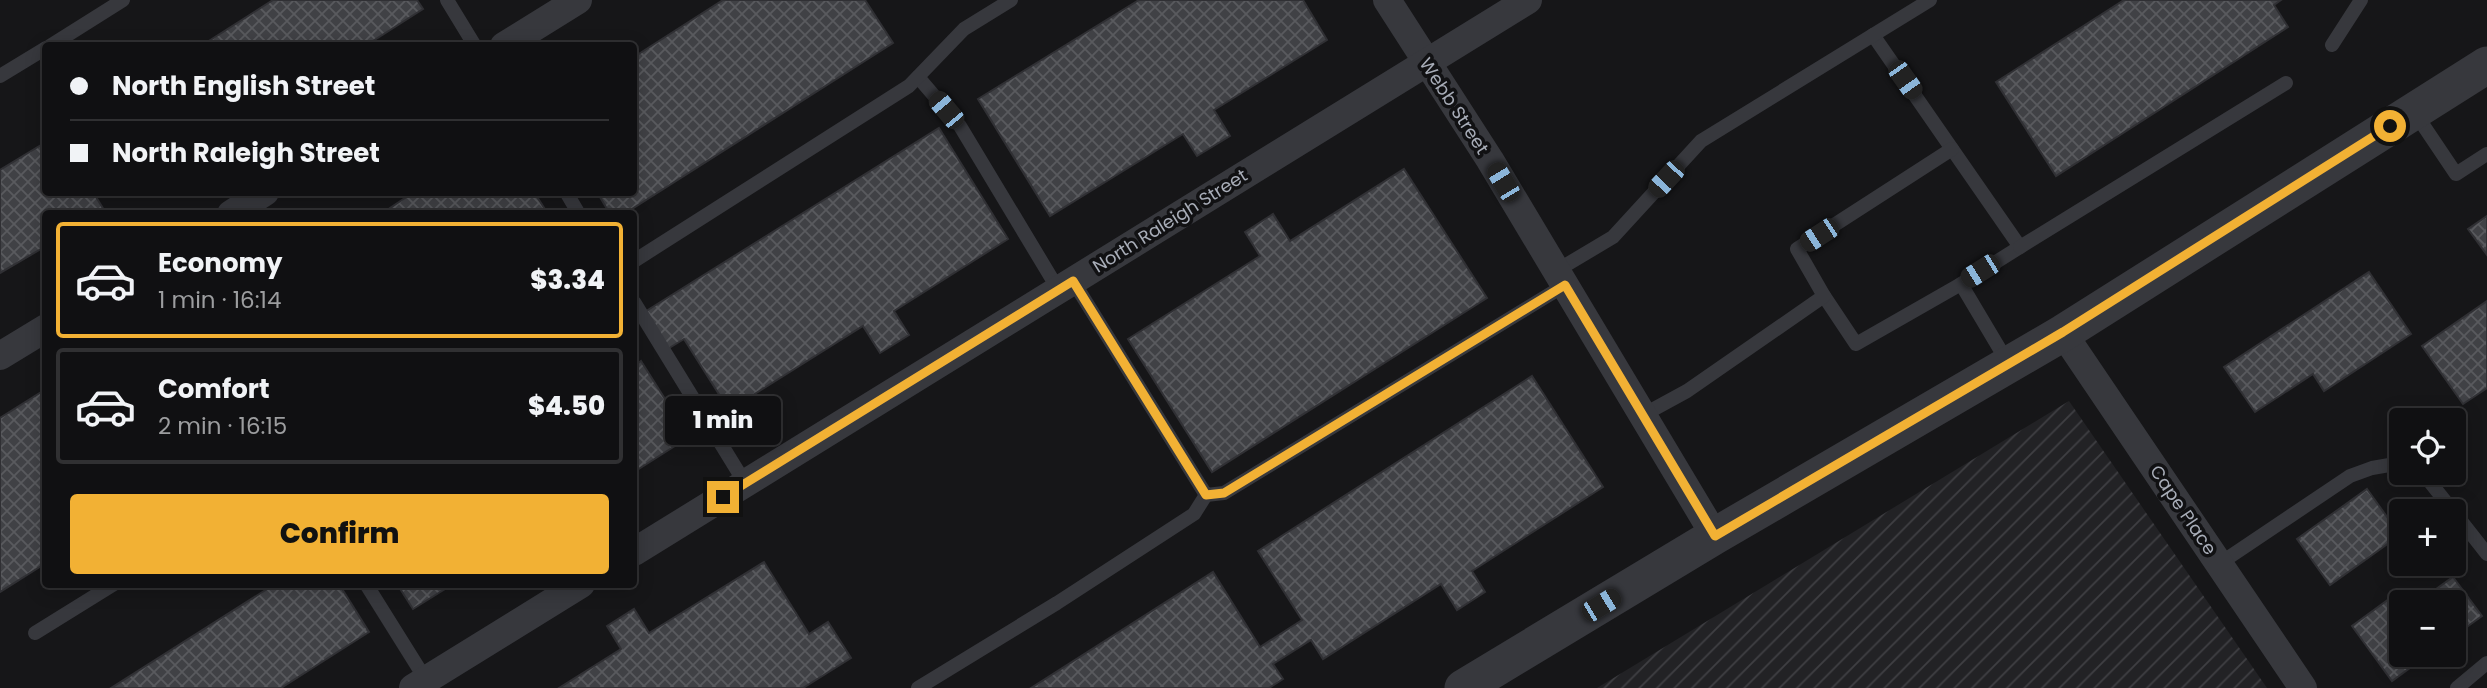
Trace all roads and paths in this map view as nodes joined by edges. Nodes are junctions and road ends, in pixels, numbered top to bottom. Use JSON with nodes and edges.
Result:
{"nodes":[{"id":1,"x":123,"y":0,"type":"edge"},
{"id":2,"x":447,"y":0,"type":"edge"},
{"id":3,"x":578,"y":0,"type":"edge"},
{"id":4,"x":1011,"y":0,"type":"edge"},
{"id":5,"x":1387,"y":0,"type":"edge"},
{"id":6,"x":1528,"y":0,"type":"edge"},
{"id":7,"x":1930,"y":0,"type":"edge"},
{"id":8,"x":2361,"y":0,"type":"edge"},
{"id":9,"x":1873,"y":35,"type":"junction"},
{"id":10,"x":56,"y":42,"type":"edge"},
{"id":11,"x":473,"y":42,"type":"edge"},
{"id":12,"x":510,"y":42,"type":"edge"},
{"id":13,"x":2332,"y":45,"type":"dead end"},
{"id":14,"x":42,"y":51,"type":"edge"},
{"id":15,"x":1426,"y":63,"type":"junction"},
{"id":16,"x":2487,"y":65,"type":"edge"},
{"id":17,"x":0,"y":76,"type":"edge"},
{"id":18,"x":918,"y":77,"type":"junction"},
{"id":19,"x":2286,"y":83,"type":"dead end"},
{"id":20,"x":2414,"y":111,"type":"junction"},
{"id":21,"x":1952,"y":149,"type":"junction"},
{"id":22,"x":2487,"y":154,"type":"edge"},
{"id":23,"x":259,"y":196,"type":"edge"},
{"id":24,"x":237,"y":210,"type":"edge"},
{"id":25,"x":2020,"y":247,"type":"junction"},
{"id":26,"x":637,"y":259,"type":"edge"},
{"id":27,"x":1561,"y":278,"type":"junction"},
{"id":28,"x":1961,"y":284,"type":"junction"},
{"id":29,"x":1066,"y":285,"type":"junction"},
{"id":30,"x":1824,"y":296,"type":"junction"},
{"id":31,"x":637,"y":307,"type":"edge"},
{"id":32,"x":42,"y":330,"type":"edge"},
{"id":33,"x":2063,"y":332,"type":"junction"},
{"id":34,"x":0,"y":356,"type":"edge"},
{"id":35,"x":2009,"y":364,"type":"junction"},
{"id":36,"x":1643,"y":415,"type":"junction"},
{"id":37,"x":2389,"y":465,"type":"edge"},
{"id":38,"x":745,"y":483,"type":"junction"},
{"id":39,"x":2432,"y":485,"type":"edge"},
{"id":40,"x":1206,"y":495,"type":"junction"},
{"id":41,"x":2443,"y":499,"type":"edge"},
{"id":42,"x":2466,"y":528,"type":"edge"},
{"id":43,"x":1715,"y":536,"type":"junction"},
{"id":44,"x":637,"y":550,"type":"edge"},
{"id":45,"x":2487,"y":554,"type":"edge"},
{"id":46,"x":2219,"y":564,"type":"junction"},
{"id":47,"x":108,"y":588,"type":"edge"},
{"id":48,"x":368,"y":588,"type":"edge"},
{"id":49,"x":575,"y":588,"type":"edge"},
{"id":50,"x":35,"y":633,"type":"dead end"},
{"id":51,"x":2487,"y":663,"type":"edge"},
{"id":52,"x":420,"y":684,"type":"edge"},
{"id":53,"x":918,"y":688,"type":"edge"},
{"id":54,"x":1463,"y":688,"type":"edge"},
{"id":55,"x":2303,"y":688,"type":"edge"},
{"id":56,"x":2456,"y":688,"type":"edge"}],
"edges":[{"from":1,"to":10,"type":"lane"},
{"from":2,"to":11,"type":"lane"},
{"from":3,"to":12,"type":"street"},
{"from":4,"to":18,"type":"lane"},
{"from":5,"to":15,"type":"street","name":"Webb Street"},
{"from":6,"to":15,"type":"street","name":"North Raleigh Street"},
{"from":7,"to":9,"type":"lane"},
{"from":8,"to":13,"type":"lane"},
{"from":9,"to":21,"type":"lane"},
{"from":9,"to":27,"type":"lane"},
{"from":14,"to":17,"type":"lane"},
{"from":15,"to":27,"type":"street","name":"Webb Street"},
{"from":15,"to":29,"type":"street","name":"North Raleigh Street"},
{"from":16,"to":20,"type":"street"},
{"from":18,"to":26,"type":"lane"},
{"from":18,"to":29,"type":"lane"},
{"from":19,"to":25,"type":"lane"},
{"from":20,"to":22,"type":"lane"},
{"from":20,"to":33,"type":"street"},
{"from":21,"to":25,"type":"lane"},
{"from":21,"to":30,"type":"lane"},
{"from":23,"to":24,"type":"street"},
{"from":25,"to":28,"type":"lane"},
{"from":27,"to":36,"type":"street","name":"Webb Street"},
{"from":27,"to":40,"type":"lane"},
{"from":28,"to":30,"type":"lane"},
{"from":28,"to":35,"type":"lane"},
{"from":29,"to":38,"type":"street","name":"North Raleigh Street"},
{"from":29,"to":40,"type":"lane"},
{"from":30,"to":36,"type":"lane"},
{"from":31,"to":38,"type":"lane"},
{"from":32,"to":34,"type":"street"},
{"from":33,"to":35,"type":"street"},
{"from":33,"to":46,"type":"street","name":"Cape Place"},
{"from":35,"to":43,"type":"street"},
{"from":36,"to":43,"type":"street","name":"Webb Street"},
{"from":37,"to":46,"type":"lane"},
{"from":38,"to":44,"type":"street","name":"North Raleigh Street"},
{"from":39,"to":41,"type":"lane"},
{"from":40,"to":53,"type":"lane"},
{"from":42,"to":45,"type":"lane"},
{"from":43,"to":54,"type":"street"},
{"from":46,"to":55,"type":"street","name":"Cape Place"},
{"from":47,"to":50,"type":"lane"},
{"from":48,"to":52,"type":"lane"},
{"from":49,"to":52,"type":"street"},
{"from":51,"to":56,"type":"lane"}]}
